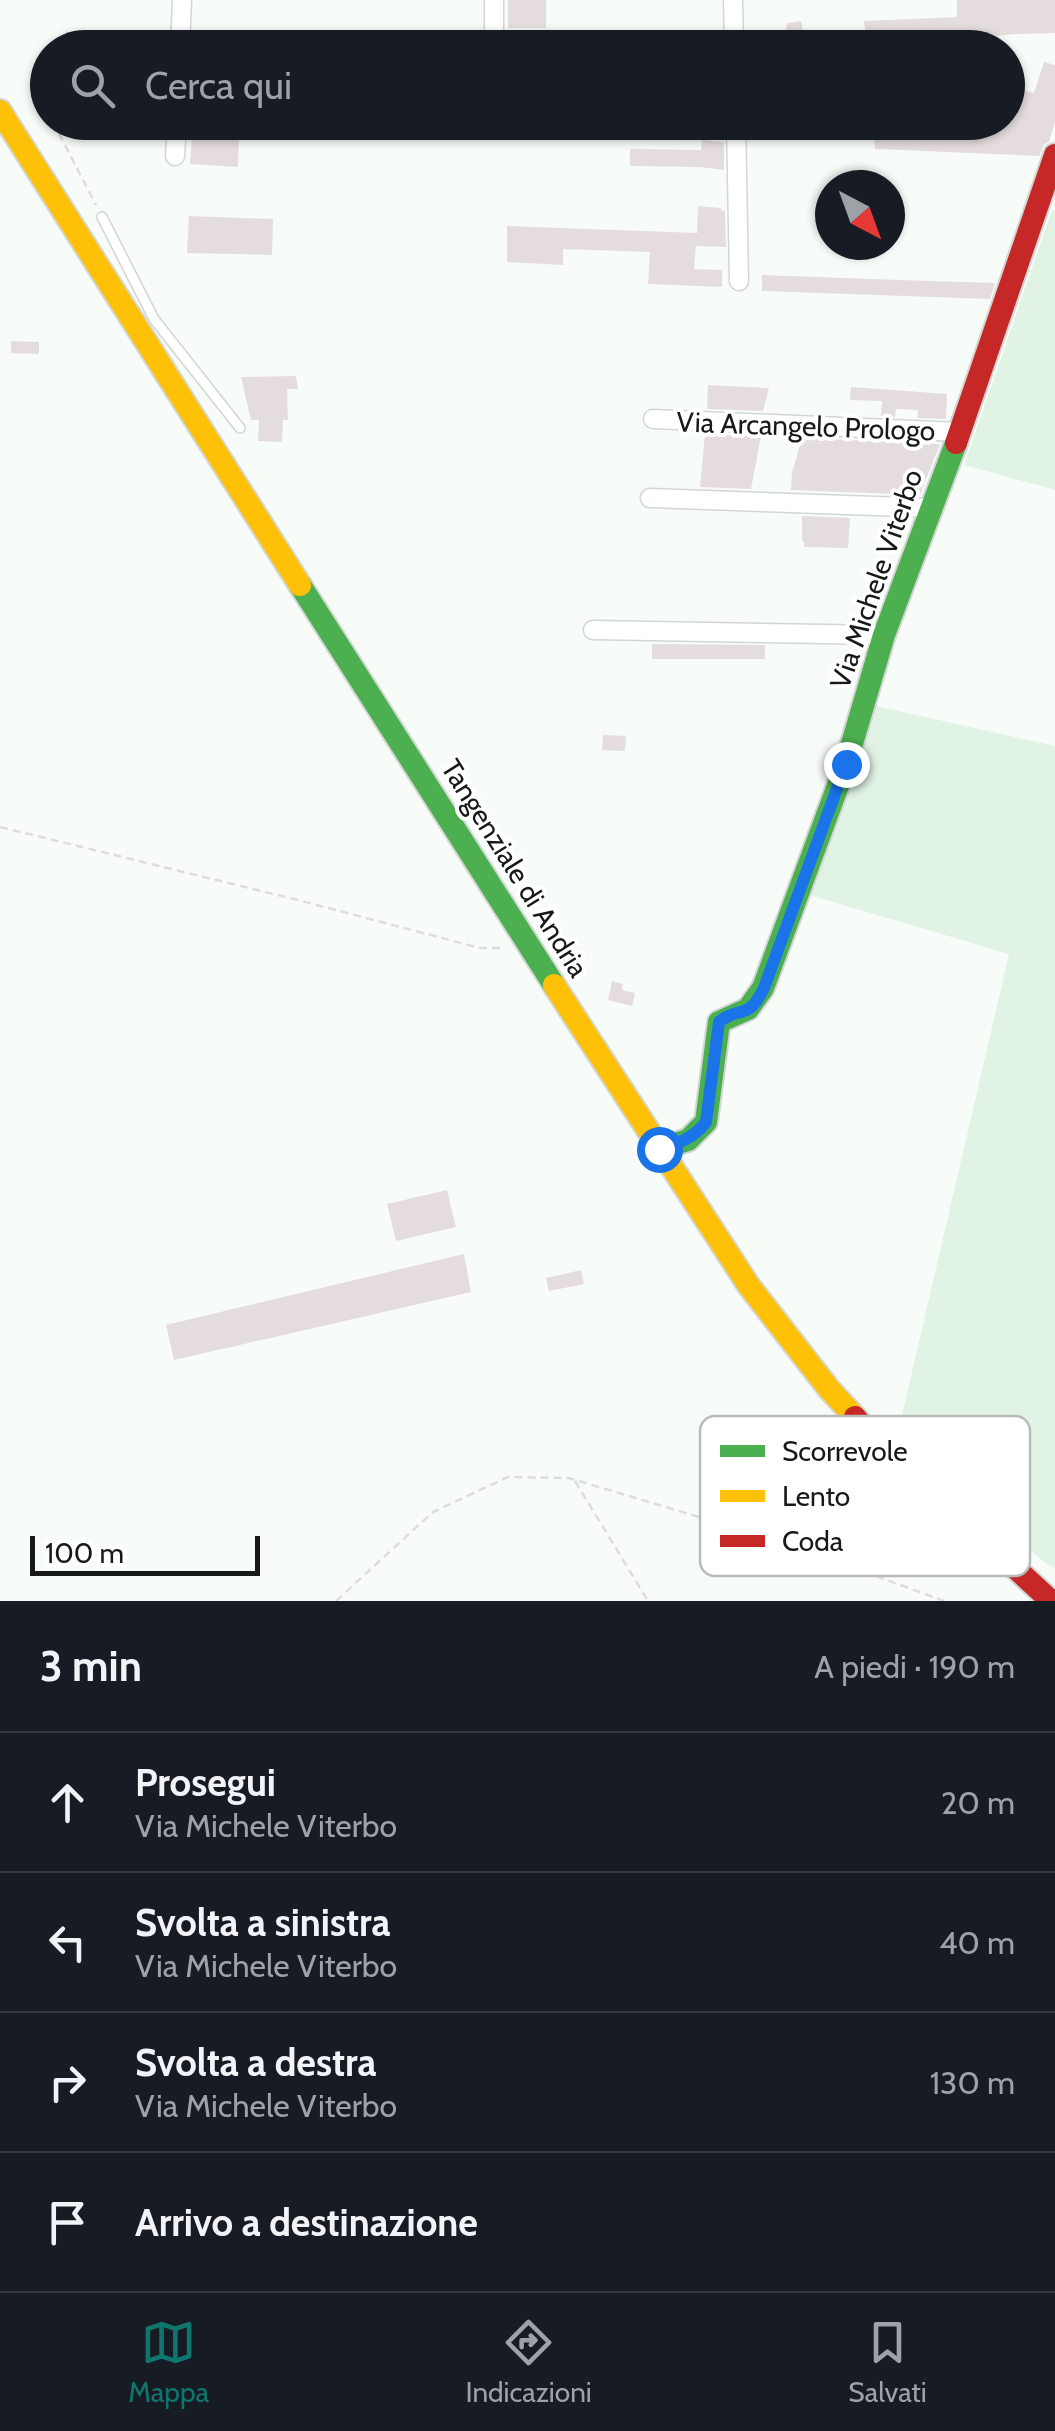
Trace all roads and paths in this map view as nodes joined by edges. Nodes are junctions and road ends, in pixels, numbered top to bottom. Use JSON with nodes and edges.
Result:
{"nodes":[{"id":1,"x":182,"y":0,"type":"edge"},
{"id":2,"x":494,"y":0,"type":"edge"},
{"id":3,"x":733,"y":0,"type":"edge"},
{"id":4,"x":181,"y":30,"type":"edge"},
{"id":5,"x":494,"y":30,"type":"edge"},
{"id":6,"x":734,"y":30,"type":"edge"},
{"id":7,"x":0,"y":111,"type":"edge"},
{"id":8,"x":62,"y":140,"type":"edge"},
{"id":9,"x":176,"y":140,"type":"edge"},
{"id":10,"x":736,"y":140,"type":"edge"},
{"id":11,"x":1055,"y":154,"type":"edge"},
{"id":12,"x":175,"y":156,"type":"dead end"},
{"id":13,"x":102,"y":217,"type":"joint"},
{"id":14,"x":739,"y":281,"type":"dead end"},
{"id":15,"x":148,"y":328,"type":"junction"},
{"id":16,"x":652,"y":419,"type":"dead end"},
{"id":17,"x":240,"y":428,"type":"dead end"},
{"id":18,"x":960,"y":432,"type":"junction"},
{"id":19,"x":650,"y":498,"type":"dead end"},
{"id":20,"x":933,"y":508,"type":"junction"},
{"id":21,"x":593,"y":630,"type":"dead end"},
{"id":22,"x":884,"y":635,"type":"junction"},
{"id":23,"x":0,"y":827,"type":"edge"},
{"id":24,"x":529,"y":948,"type":"junction"},
{"id":25,"x":659,"y":1149,"type":"junction"},
{"id":26,"x":854,"y":1416,"type":"edge"},
{"id":27,"x":575,"y":1480,"type":"junction"},
{"id":28,"x":700,"y":1517,"type":"edge"},
{"id":29,"x":1030,"y":1567,"type":"edge"},
{"id":30,"x":876,"y":1576,"type":"edge"},
{"id":31,"x":1023,"y":1576,"type":"edge"},
{"id":32,"x":1055,"y":1580,"type":"edge"},
{"id":33,"x":336,"y":1601,"type":"edge"},
{"id":34,"x":648,"y":1601,"type":"edge"},
{"id":35,"x":944,"y":1601,"type":"edge"},
{"id":36,"x":1050,"y":1601,"type":"edge"}],
"edges":[{"from":1,"to":4,"type":"street"},
{"from":2,"to":5,"type":"street"},
{"from":3,"to":6,"type":"street"},
{"from":7,"to":15,"type":"main road","name":"Tangenziale di Andria"},
{"from":8,"to":13,"type":"path"},
{"from":9,"to":12,"type":"street"},
{"from":10,"to":14,"type":"street"},
{"from":11,"to":18,"type":"main road","name":"Via Michele Viterbo"},
{"from":13,"to":15,"type":"lane"},
{"from":15,"to":17,"type":"lane"},
{"from":15,"to":24,"type":"main road","name":"Tangenziale di Andria"},
{"from":16,"to":18,"type":"street","name":"Via Arcangelo Prologo"},
{"from":18,"to":20,"type":"main road","name":"Via Michele Viterbo"},
{"from":19,"to":20,"type":"street"},
{"from":20,"to":22,"type":"main road","name":"Via Michele Viterbo"},
{"from":21,"to":22,"type":"street"},
{"from":22,"to":25,"type":"main road","name":"Via Michele Viterbo"},
{"from":23,"to":24,"type":"path"},
{"from":24,"to":25,"type":"main road","name":"Tangenziale di Andria"},
{"from":25,"to":26,"type":"main road","name":"Tangenziale di Andria"},
{"from":27,"to":28,"type":"path"},
{"from":27,"to":33,"type":"path"},
{"from":27,"to":34,"type":"path"},
{"from":29,"to":32,"type":"main road"},
{"from":30,"to":35,"type":"path"},
{"from":31,"to":36,"type":"main road","name":"Tangenziale di Andria"}]}
